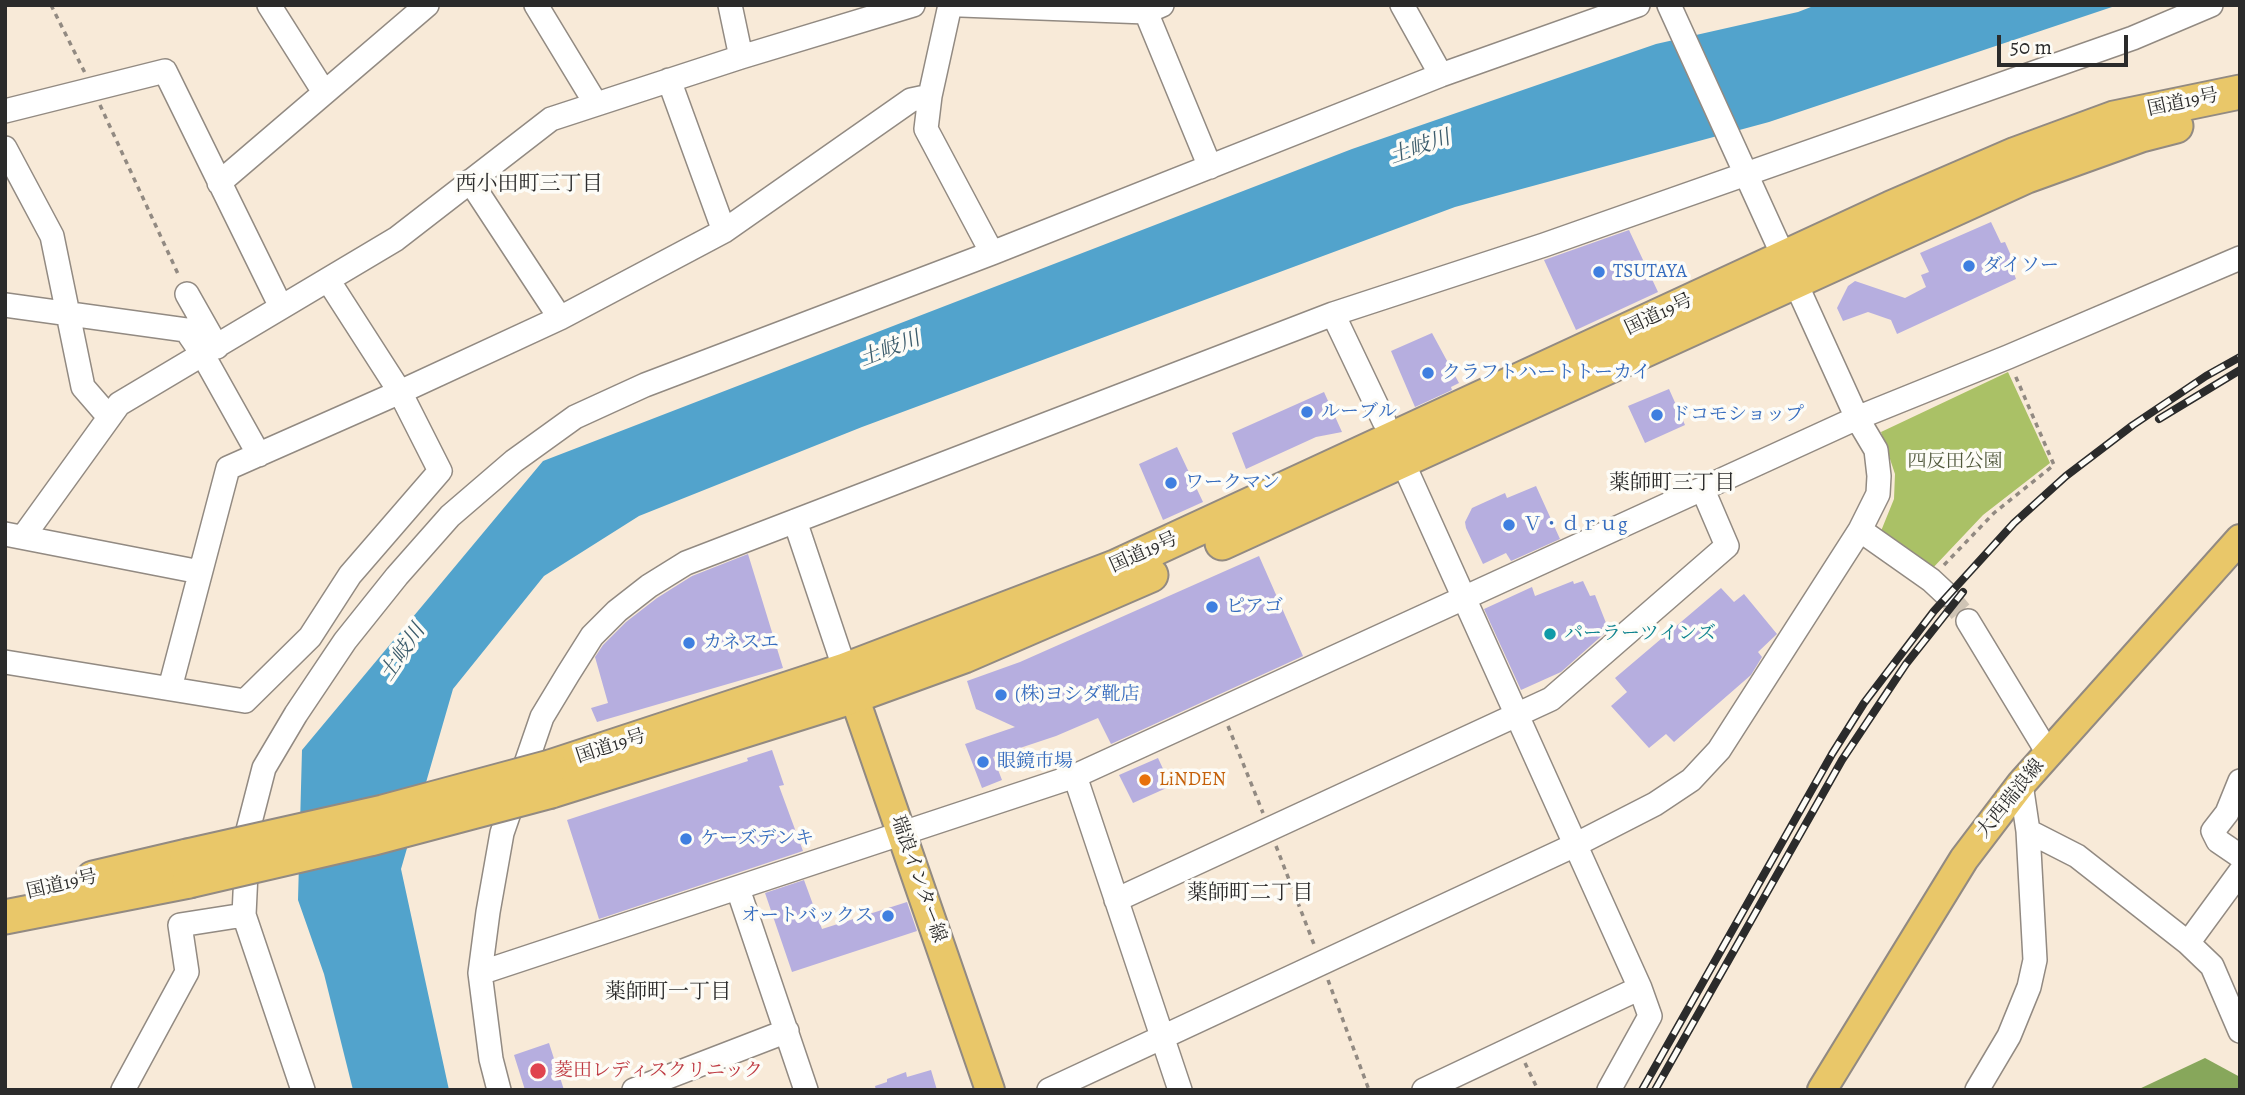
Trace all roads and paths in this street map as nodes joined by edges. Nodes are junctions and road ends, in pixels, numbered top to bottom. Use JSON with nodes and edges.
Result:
{"nodes":[{"id":1,"x":51,"y":5,"type":"edge"},
{"id":2,"x":269,"y":5,"type":"edge"},
{"id":3,"x":427,"y":5,"type":"edge"},
{"id":4,"x":536,"y":5,"type":"edge"},
{"id":5,"x":730,"y":5,"type":"edge"},
{"id":6,"x":913,"y":5,"type":"edge"},
{"id":7,"x":950,"y":5,"type":"edge"},
{"id":8,"x":961,"y":5,"type":"edge"},
{"id":9,"x":1402,"y":5,"type":"edge"},
{"id":10,"x":1638,"y":5,"type":"edge"},
{"id":11,"x":2211,"y":5,"type":"edge"},
{"id":12,"x":1670,"y":7,"type":"edge"},
{"id":13,"x":1097,"y":8,"type":"edge"},
{"id":14,"x":1154,"y":9,"type":"edge"},
{"id":15,"x":741,"y":57,"type":"junction"},
{"id":16,"x":1441,"y":75,"type":"junction"},
{"id":17,"x":669,"y":80,"type":"junction"},
{"id":18,"x":93,"y":89,"type":"junction"},
{"id":19,"x":324,"y":92,"type":"junction"},
{"id":20,"x":2240,"y":92,"type":"edge"},
{"id":21,"x":930,"y":96,"type":"junction"},
{"id":22,"x":596,"y":104,"type":"junction"},
{"id":23,"x":5,"y":111,"type":"edge"},
{"id":24,"x":2240,"y":114,"type":"edge"},
{"id":25,"x":5,"y":148,"type":"edge"},
{"id":26,"x":1210,"y":167,"type":"junction"},
{"id":27,"x":1745,"y":172,"type":"junction"},
{"id":28,"x":470,"y":181,"type":"junction"},
{"id":29,"x":219,"y":183,"type":"junction"},
{"id":30,"x":724,"y":231,"type":"junction"},
{"id":31,"x":992,"y":253,"type":"junction"},
{"id":32,"x":2240,"y":258,"type":"edge"},
{"id":33,"x":1790,"y":269,"type":"junction"},
{"id":34,"x":328,"y":280,"type":"junction"},
{"id":35,"x":187,"y":294,"type":"joint"},
{"id":36,"x":5,"y":305,"type":"edge"},
{"id":37,"x":281,"y":307,"type":"junction"},
{"id":38,"x":67,"y":313,"type":"junction"},
{"id":39,"x":1333,"y":314,"type":"junction"},
{"id":40,"x":560,"y":318,"type":"junction"},
{"id":41,"x":210,"y":351,"type":"junction"},
{"id":42,"x":2008,"y":357,"type":"junction"},
{"id":43,"x":400,"y":392,"type":"junction"},
{"id":44,"x":109,"y":417,"type":"junction"},
{"id":45,"x":1857,"y":418,"type":"junction"},
{"id":46,"x":1384,"y":421,"type":"dead end"},
{"id":47,"x":259,"y":455,"type":"junction"},
{"id":48,"x":1409,"y":477,"type":"dead end"},
{"id":49,"x":1703,"y":490,"type":"junction"},
{"id":50,"x":795,"y":521,"type":"junction"},
{"id":51,"x":1860,"y":530,"type":"junction"},
{"id":52,"x":14,"y":536,"type":"edge"},
{"id":53,"x":2240,"y":539,"type":"edge"},
{"id":54,"x":200,"y":572,"type":"junction"},
{"id":55,"x":1939,"y":587,"type":"joint"},
{"id":56,"x":1464,"y":598,"type":"junction"},
{"id":57,"x":1968,"y":621,"type":"tunnel mouth"},
{"id":58,"x":5,"y":662,"type":"edge"},
{"id":59,"x":849,"y":683,"type":"junction"},
{"id":60,"x":170,"y":688,"type":"junction"},
{"id":61,"x":1221,"y":708,"type":"junction"},
{"id":62,"x":1516,"y":717,"type":"junction"},
{"id":63,"x":2048,"y":753,"type":"junction"},
{"id":64,"x":1074,"y":776,"type":"junction"},
{"id":65,"x":2240,"y":781,"type":"edge"},
{"id":66,"x":2021,"y":784,"type":"junction"},
{"id":67,"x":1269,"y":828,"type":"junction"},
{"id":68,"x":2028,"y":831,"type":"junction"},
{"id":69,"x":903,"y":834,"type":"junction"},
{"id":70,"x":1575,"y":845,"type":"junction"},
{"id":71,"x":2240,"y":856,"type":"edge"},
{"id":72,"x":188,"y":869,"type":"junction"},
{"id":73,"x":2240,"y":873,"type":"edge"},
{"id":74,"x":738,"y":889,"type":"junction"},
{"id":75,"x":5,"y":898,"type":"edge"},
{"id":76,"x":1116,"y":900,"type":"junction"},
{"id":77,"x":244,"y":915,"type":"junction"},
{"id":78,"x":5,"y":917,"type":"edge"},
{"id":79,"x":2188,"y":943,"type":"junction"},
{"id":80,"x":1322,"y":964,"type":"junction"},
{"id":81,"x":480,"y":973,"type":"junction"},
{"id":82,"x":1640,"y":988,"type":"junction"},
{"id":83,"x":787,"y":1031,"type":"junction"},
{"id":84,"x":2240,"y":1031,"type":"edge"},
{"id":85,"x":1163,"y":1039,"type":"junction"},
{"id":86,"x":1517,"y":1047,"type":"junction"},
{"id":87,"x":300,"y":1089,"type":"edge"},
{"id":88,"x":123,"y":1090,"type":"edge"},
{"id":89,"x":499,"y":1090,"type":"edge"},
{"id":90,"x":634,"y":1090,"type":"edge"},
{"id":91,"x":806,"y":1090,"type":"edge"},
{"id":92,"x":990,"y":1090,"type":"edge"},
{"id":93,"x":1049,"y":1090,"type":"edge"},
{"id":94,"x":1180,"y":1090,"type":"edge"},
{"id":95,"x":1369,"y":1090,"type":"edge"},
{"id":96,"x":1424,"y":1090,"type":"edge"},
{"id":97,"x":1538,"y":1090,"type":"edge"},
{"id":98,"x":1609,"y":1090,"type":"edge"},
{"id":99,"x":1822,"y":1090,"type":"edge"},
{"id":100,"x":1977,"y":1090,"type":"edge"}],
"edges":[{"from":1,"to":18,"type":"path"},
{"from":2,"to":19,"type":"street"},
{"from":3,"to":19,"type":"street"},
{"from":4,"to":22,"type":"street"},
{"from":5,"to":15,"type":"street"},
{"from":6,"to":15,"type":"street"},
{"from":7,"to":21,"type":"street"},
{"from":8,"to":13,"type":"street"},
{"from":9,"to":16,"type":"street"},
{"from":10,"to":16,"type":"street"},
{"from":11,"to":27,"type":"street"},
{"from":12,"to":27,"type":"street"},
{"from":13,"to":14,"type":"street"},
{"from":14,"to":26,"type":"street"},
{"from":15,"to":17,"type":"street"},
{"from":16,"to":26,"type":"street"},
{"from":17,"to":22,"type":"street"},
{"from":17,"to":30,"type":"street"},
{"from":18,"to":23,"type":"street"},
{"from":18,"to":29,"type":"street"},
{"from":18,"to":35,"type":"path"},
{"from":19,"to":29,"type":"street"},
{"from":20,"to":33,"type":"highway","name":"国道19号"},
{"from":21,"to":30,"type":"street"},
{"from":21,"to":31,"type":"street"},
{"from":22,"to":28,"type":"street"},
{"from":24,"to":33,"type":"highway","name":"国道19号"},
{"from":25,"to":38,"type":"street"},
{"from":26,"to":31,"type":"street"},
{"from":27,"to":33,"type":"street"},
{"from":27,"to":39,"type":"street"},
{"from":28,"to":34,"type":"street"},
{"from":28,"to":40,"type":"street"},
{"from":29,"to":37,"type":"street"},
{"from":30,"to":40,"type":"street"},
{"from":31,"to":77,"type":"street"},
{"from":32,"to":42,"type":"street"},
{"from":33,"to":45,"type":"street"},
{"from":33,"to":59,"type":"highway","name":"国道19号"},
{"from":34,"to":37,"type":"street"},
{"from":34,"to":43,"type":"street"},
{"from":35,"to":41,"type":"street"},
{"from":36,"to":38,"type":"street"},
{"from":37,"to":41,"type":"street"},
{"from":38,"to":41,"type":"street"},
{"from":38,"to":44,"type":"street"},
{"from":39,"to":46,"type":"street"},
{"from":39,"to":50,"type":"street"},
{"from":40,"to":43,"type":"street"},
{"from":41,"to":44,"type":"street"},
{"from":41,"to":47,"type":"street"},
{"from":42,"to":45,"type":"street"},
{"from":42,"to":55,"type":"path"},
{"from":43,"to":47,"type":"street"},
{"from":43,"to":60,"type":"street"},
{"from":44,"to":52,"type":"street"},
{"from":45,"to":49,"type":"street"},
{"from":45,"to":51,"type":"street"},
{"from":47,"to":54,"type":"street"},
{"from":48,"to":56,"type":"street"},
{"from":49,"to":56,"type":"street"},
{"from":49,"to":62,"type":"street"},
{"from":50,"to":59,"type":"street"},
{"from":50,"to":81,"type":"street"},
{"from":51,"to":55,"type":"street"},
{"from":51,"to":70,"type":"street"},
{"from":52,"to":54,"type":"street"},
{"from":53,"to":63,"type":"main road","name":"大西瑞浪線"},
{"from":54,"to":60,"type":"street"},
{"from":56,"to":61,"type":"street"},
{"from":56,"to":62,"type":"street"},
{"from":57,"to":63,"type":"street"},
{"from":58,"to":60,"type":"street"},
{"from":59,"to":69,"type":"main road","name":"瑞浪インター線"},
{"from":59,"to":72,"type":"highway","name":"国道19号","bridge":true},
{"from":61,"to":64,"type":"street"},
{"from":61,"to":67,"type":"path"},
{"from":62,"to":67,"type":"street"},
{"from":62,"to":70,"type":"street"},
{"from":63,"to":66,"type":"main road","name":"大西瑞浪線"},
{"from":64,"to":69,"type":"street"},
{"from":64,"to":76,"type":"street"},
{"from":65,"to":71,"type":"street"},
{"from":66,"to":68,"type":"street"},
{"from":66,"to":99,"type":"main road","name":"大西瑞浪線"},
{"from":67,"to":76,"type":"street"},
{"from":67,"to":80,"type":"path"},
{"from":68,"to":79,"type":"street"},
{"from":68,"to":100,"type":"street"},
{"from":69,"to":74,"type":"street"},
{"from":69,"to":92,"type":"main road","name":"瑞浪インター線"},
{"from":70,"to":80,"type":"street"},
{"from":70,"to":82,"type":"street"},
{"from":72,"to":75,"type":"highway","name":"国道19号"},
{"from":72,"to":78,"type":"highway","name":"国道19号"},
{"from":73,"to":79,"type":"street"},
{"from":74,"to":81,"type":"street"},
{"from":74,"to":83,"type":"street"},
{"from":76,"to":85,"type":"street"},
{"from":77,"to":87,"type":"street"},
{"from":77,"to":88,"type":"street"},
{"from":79,"to":84,"type":"street"},
{"from":80,"to":85,"type":"street"},
{"from":80,"to":95,"type":"path"},
{"from":81,"to":89,"type":"street"},
{"from":82,"to":86,"type":"street"},
{"from":82,"to":98,"type":"street"},
{"from":83,"to":90,"type":"street"},
{"from":83,"to":91,"type":"street"},
{"from":85,"to":93,"type":"street"},
{"from":85,"to":94,"type":"street"},
{"from":86,"to":96,"type":"street"},
{"from":86,"to":97,"type":"path"}]}
